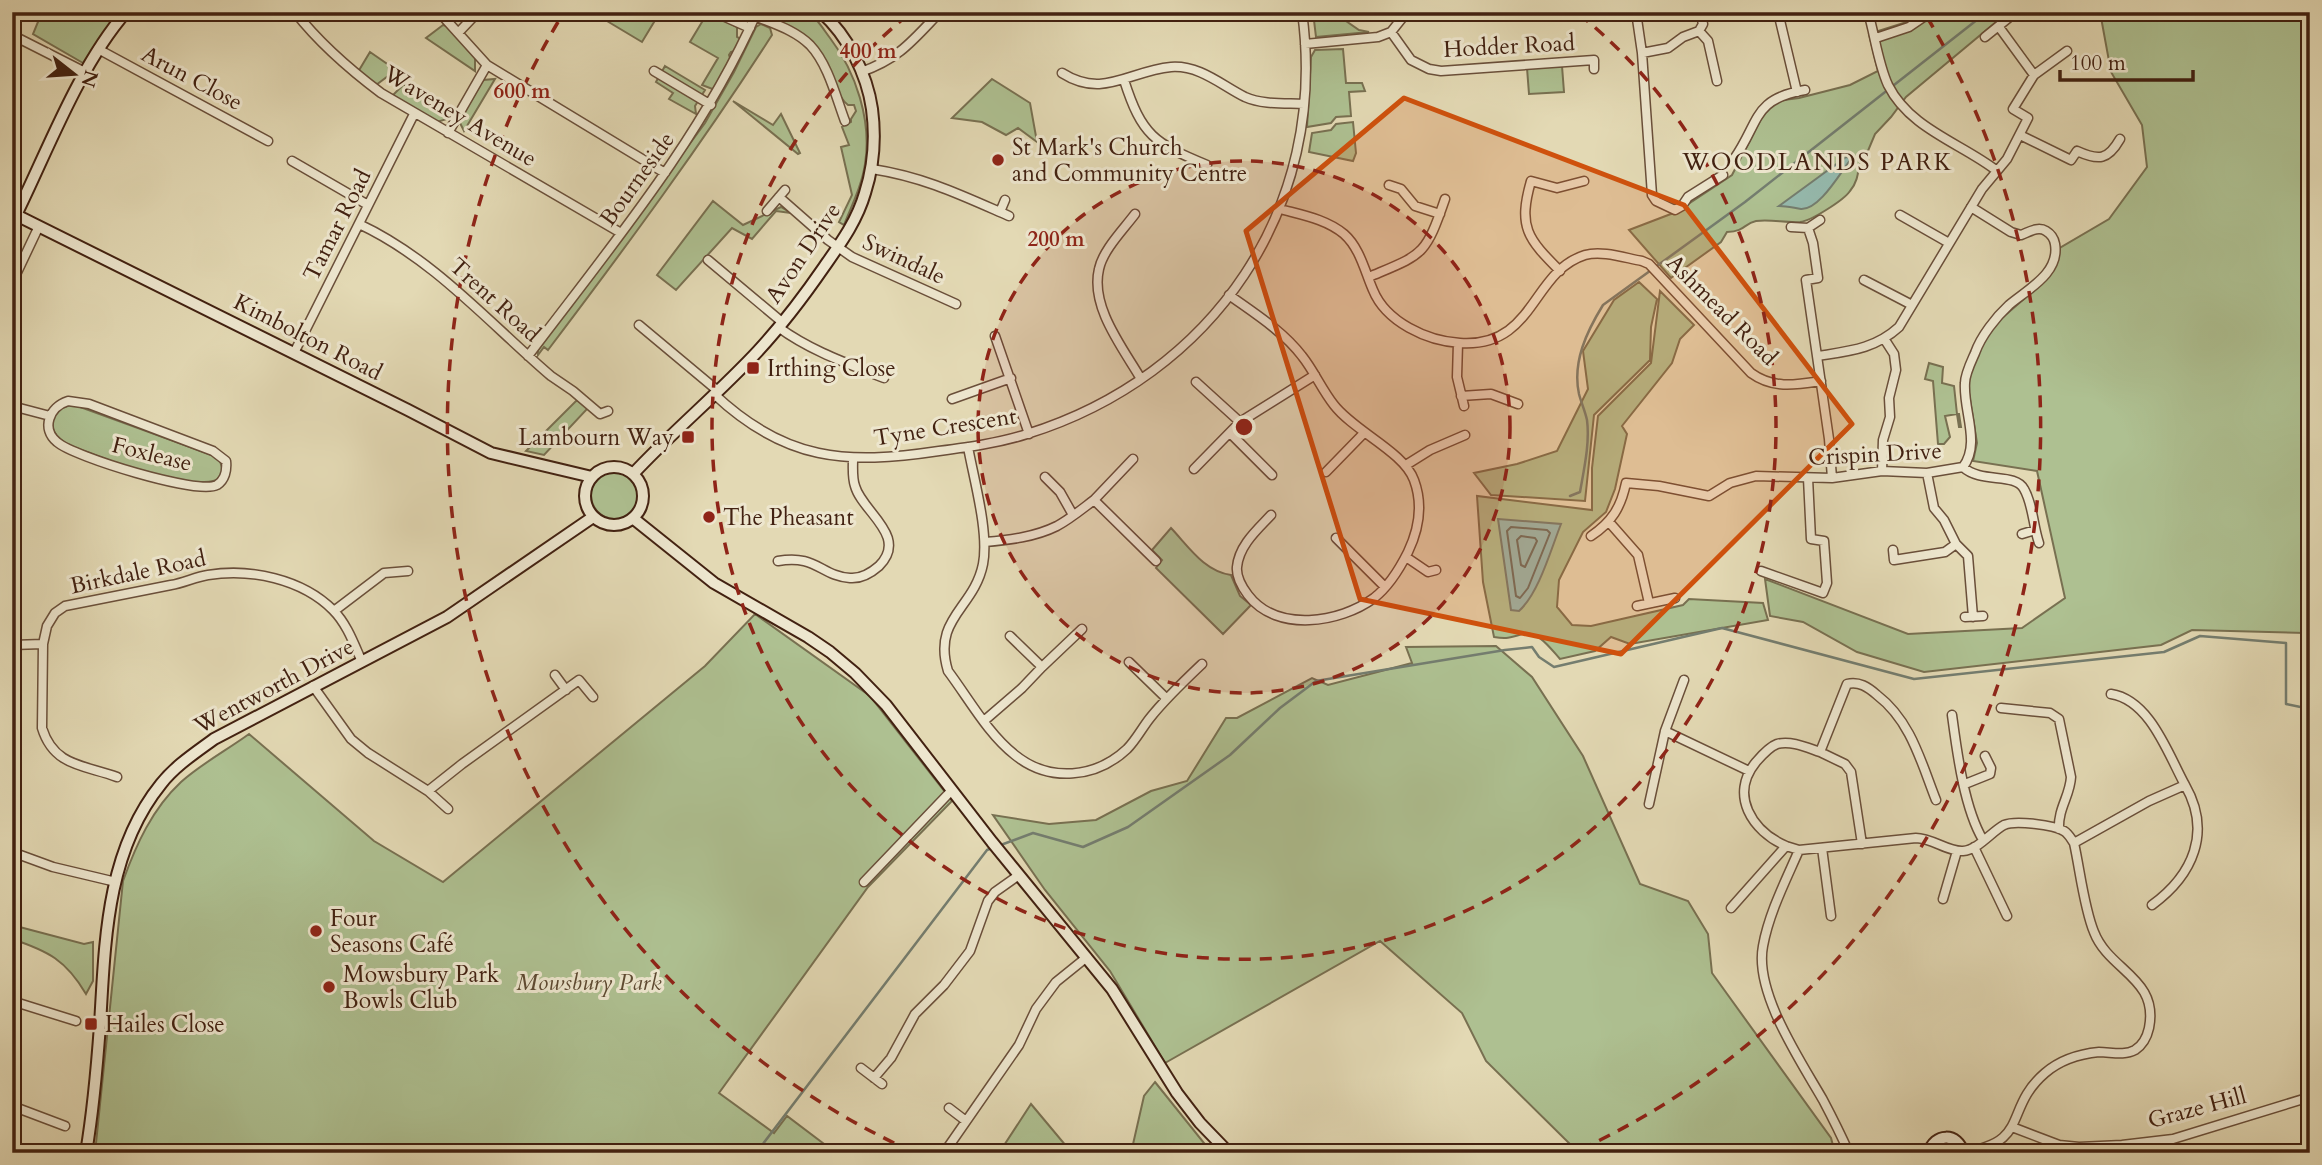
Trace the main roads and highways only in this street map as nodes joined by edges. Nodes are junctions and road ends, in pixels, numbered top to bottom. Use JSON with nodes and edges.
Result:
{"nodes":[{"id":1,"x":126,"y":12,"type":"edge"},
{"id":2,"x":821,"y":12,"type":"edge"},
{"id":3,"x":14,"y":214,"type":"edge"},
{"id":4,"x":633,"y":474,"type":"junction"},
{"id":5,"x":592,"y":477,"type":"junction"},
{"id":6,"x":593,"y":517,"type":"junction"},
{"id":7,"x":634,"y":519,"type":"junction"},
{"id":8,"x":1927,"y":1151,"type":"edge"},
{"id":9,"x":1963,"y":1152,"type":"edge"},
{"id":10,"x":86,"y":1153,"type":"edge"},
{"id":11,"x":1229,"y":1153,"type":"edge"}],
"edges":[{"from":1,"to":3,"type":"main road"},
{"from":2,"to":4,"type":"main road","name":"Avon Drive"},
{"from":3,"to":5,"type":"main road","name":"Kimbolton Road"},
{"from":4,"to":5,"type":"main road"},
{"from":4,"to":7,"type":"main road"},
{"from":5,"to":6,"type":"main road"},
{"from":6,"to":7,"type":"main road"},
{"from":6,"to":10,"type":"main road","name":"Wentworth Drive"},
{"from":7,"to":11,"type":"main road"},
{"from":8,"to":9,"type":"main road"}]}
